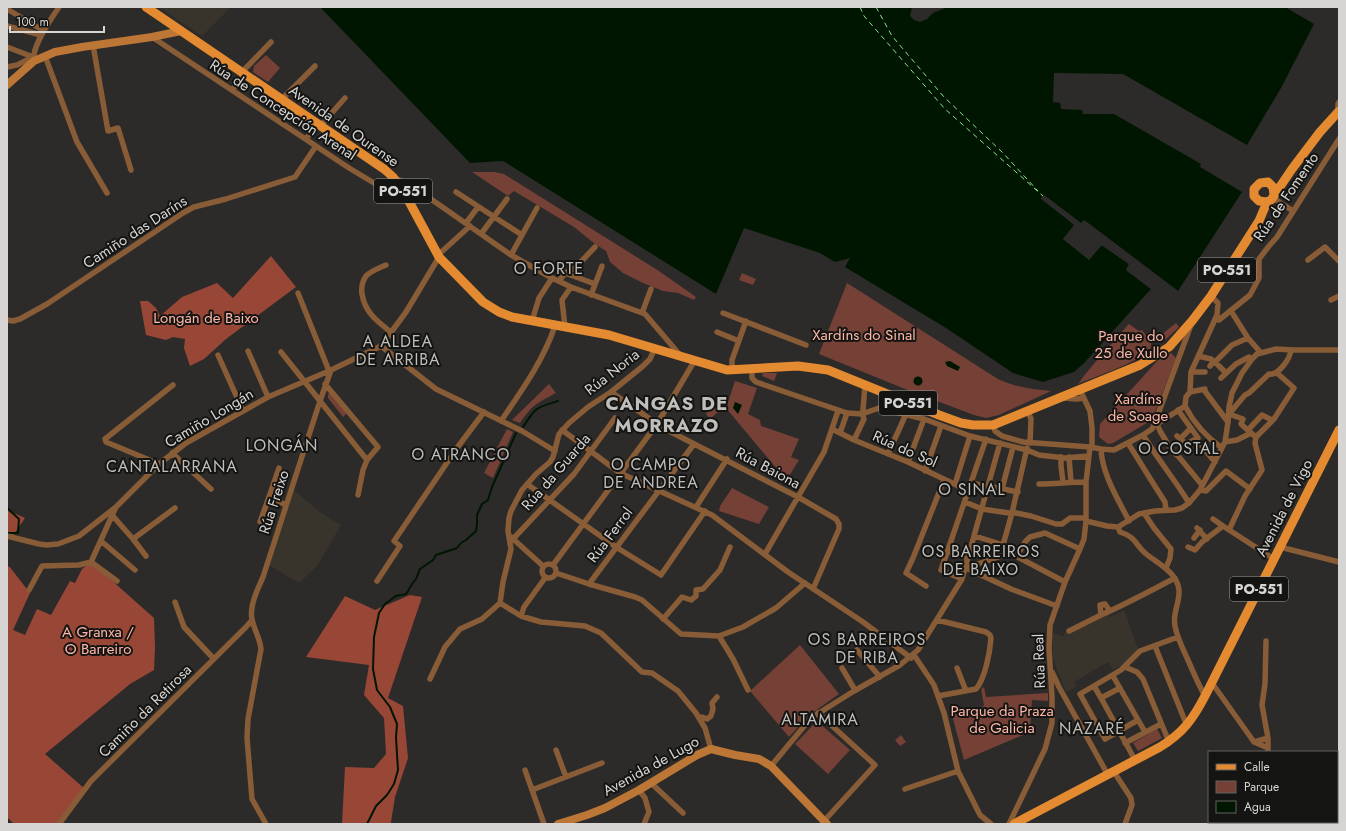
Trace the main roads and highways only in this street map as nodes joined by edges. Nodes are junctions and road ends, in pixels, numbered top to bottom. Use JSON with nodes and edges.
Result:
{"nodes":[{"id":1,"x":146,"y":7,"type":"edge"},
{"id":2,"x":1339,"y":108,"type":"edge"},
{"id":3,"x":1292,"y":169,"type":"junction"},
{"id":4,"x":1270,"y":184,"type":"junction"},
{"id":5,"x":1256,"y":198,"type":"junction"},
{"id":6,"x":1271,"y":198,"type":"junction"},
{"id":7,"x":1255,"y":226,"type":"junction"},
{"id":8,"x":1339,"y":430,"type":"edge"},
{"id":9,"x":1014,"y":824,"type":"edge"}],
"edges":[{"from":1,"to":7,"type":"main road","name":"Avenida de Ourense","number":"PO-551"},
{"from":2,"to":3,"type":"main road","number":"PO-551"},
{"from":3,"to":4,"type":"main road","number":"PO-551"},
{"from":3,"to":6,"type":"main road","number":"PO-551"},
{"from":4,"to":5,"type":"main road","number":"PO-551"},
{"from":4,"to":6,"type":"main road"},
{"from":5,"to":6,"type":"main road"},
{"from":5,"to":7,"type":"main road","number":"PO-551"},
{"from":6,"to":7,"type":"main road","number":"PO-551"},
{"from":8,"to":9,"type":"main road","name":"Avenida de Vigo","number":"PO-551"}]}
